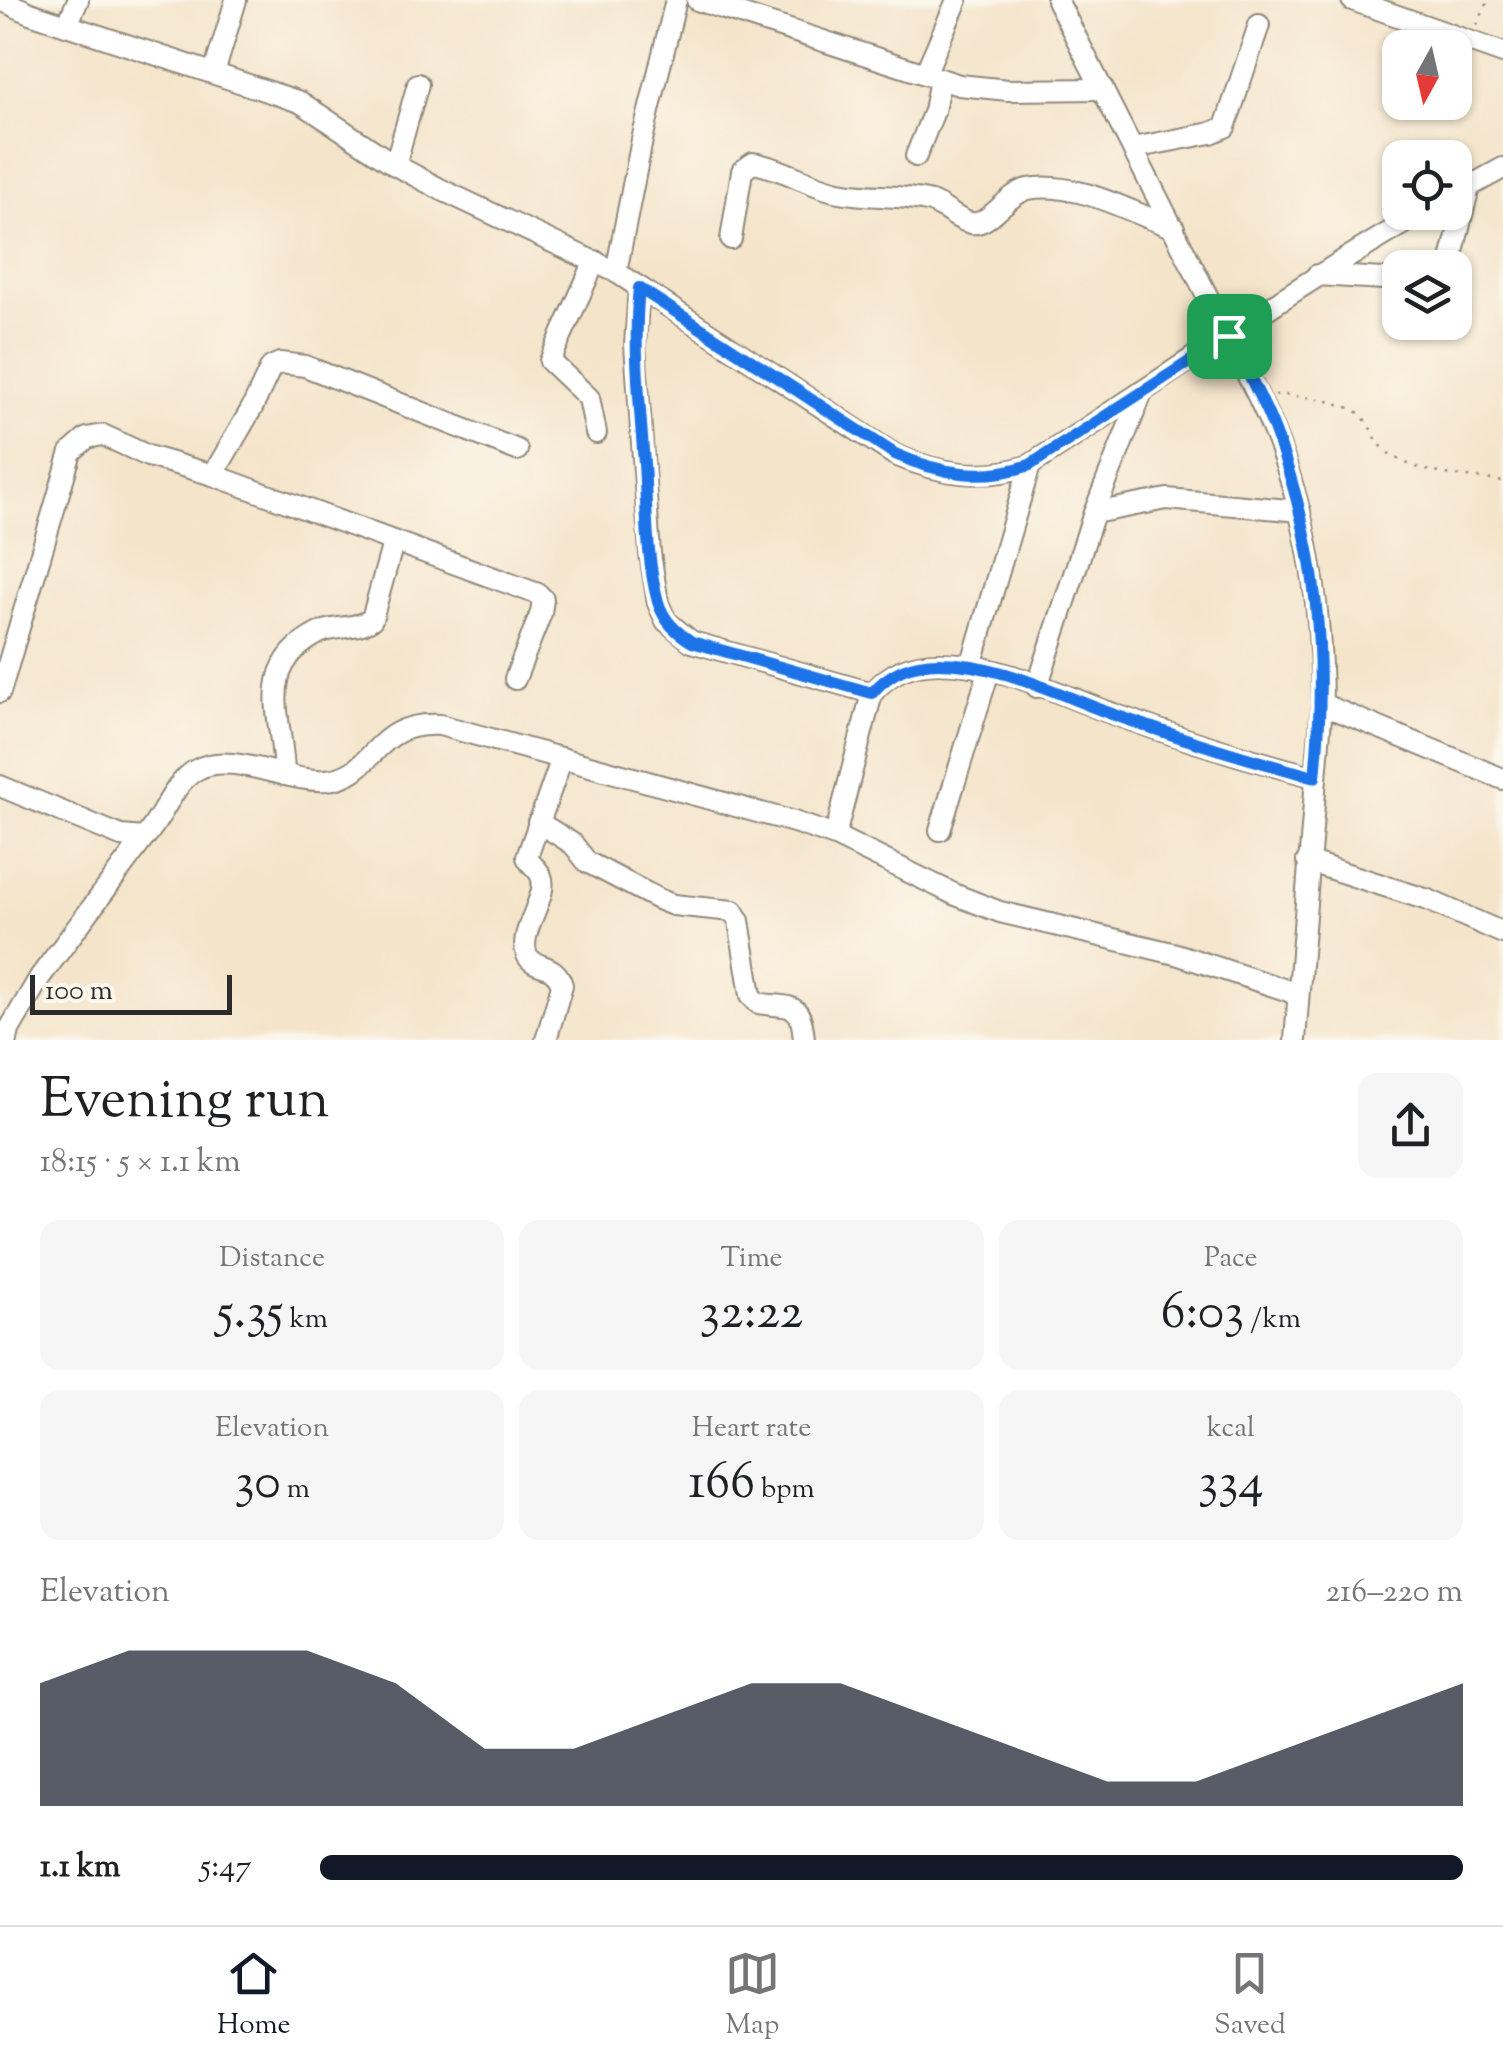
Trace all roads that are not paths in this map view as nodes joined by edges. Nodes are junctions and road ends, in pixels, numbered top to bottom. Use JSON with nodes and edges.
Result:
{"nodes":[{"id":1,"x":1,"y":0,"type":"edge"},
{"id":2,"x":78,"y":0,"type":"edge"},
{"id":3,"x":236,"y":0,"type":"edge"},
{"id":4,"x":676,"y":0,"type":"edge"},
{"id":5,"x":697,"y":0,"type":"edge"},
{"id":6,"x":958,"y":0,"type":"edge"},
{"id":7,"x":1057,"y":0,"type":"edge"},
{"id":8,"x":1352,"y":0,"type":"edge"},
{"id":9,"x":1258,"y":25,"type":"dead end"},
{"id":10,"x":68,"y":26,"type":"junction"},
{"id":11,"x":1503,"y":53,"type":"edge"},
{"id":12,"x":214,"y":73,"type":"junction"},
{"id":13,"x":933,"y":77,"type":"junction"},
{"id":14,"x":418,"y":84,"type":"dead end"},
{"id":15,"x":1103,"y":89,"type":"junction"},
{"id":16,"x":1133,"y":148,"type":"junction"},
{"id":17,"x":916,"y":156,"type":"dead end"},
{"id":18,"x":395,"y":165,"type":"junction"},
{"id":19,"x":1503,"y":168,"type":"edge"},
{"id":20,"x":1472,"y":185,"type":"edge"},
{"id":21,"x":1174,"y":228,"type":"junction"},
{"id":22,"x":1393,"y":230,"type":"edge"},
{"id":23,"x":731,"y":239,"type":"dead end"},
{"id":24,"x":594,"y":261,"type":"junction"},
{"id":25,"x":616,"y":272,"type":"junction"},
{"id":26,"x":1317,"y":275,"type":"junction"},
{"id":27,"x":1382,"y":279,"type":"edge"},
{"id":28,"x":639,"y":288,"type":"junction"},
{"id":29,"x":1229,"y":336,"type":"junction"},
{"id":30,"x":1141,"y":395,"type":"junction"},
{"id":31,"x":596,"y":433,"type":"dead end"},
{"id":32,"x":517,"y":450,"type":"dead end"},
{"id":33,"x":1030,"y":465,"type":"junction"},
{"id":34,"x":213,"y":475,"type":"junction"},
{"id":35,"x":1300,"y":510,"type":"junction"},
{"id":36,"x":1094,"y":512,"type":"junction"},
{"id":37,"x":393,"y":542,"type":"junction"},
{"id":38,"x":980,"y":668,"type":"junction"},
{"id":39,"x":514,"y":679,"type":"dead end"},
{"id":40,"x":1037,"y":687,"type":"junction"},
{"id":41,"x":0,"y":692,"type":"edge"},
{"id":42,"x":872,"y":693,"type":"junction"},
{"id":43,"x":1322,"y":704,"type":"junction"},
{"id":44,"x":562,"y":758,"type":"junction"},
{"id":45,"x":284,"y":776,"type":"junction"},
{"id":46,"x":1315,"y":777,"type":"junction"},
{"id":47,"x":1503,"y":779,"type":"edge"},
{"id":48,"x":0,"y":786,"type":"edge"},
{"id":49,"x":538,"y":822,"type":"junction"},
{"id":50,"x":940,"y":830,"type":"dead end"},
{"id":51,"x":836,"y":836,"type":"junction"},
{"id":52,"x":144,"y":838,"type":"junction"},
{"id":53,"x":1307,"y":861,"type":"junction"},
{"id":54,"x":1503,"y":933,"type":"edge"},
{"id":55,"x":1298,"y":994,"type":"junction"},
{"id":56,"x":6,"y":1040,"type":"edge"},
{"id":57,"x":546,"y":1040,"type":"edge"},
{"id":58,"x":804,"y":1040,"type":"edge"},
{"id":59,"x":1294,"y":1040,"type":"edge"}],
"edges":[{"from":1,"to":10,"type":"street"},
{"from":2,"to":10,"type":"street"},
{"from":3,"to":12,"type":"street"},
{"from":4,"to":25,"type":"street"},
{"from":5,"to":13,"type":"street"},
{"from":6,"to":13,"type":"street"},
{"from":7,"to":15,"type":"street"},
{"from":8,"to":11,"type":"street"},
{"from":9,"to":16,"type":"street"},
{"from":10,"to":12,"type":"street"},
{"from":12,"to":18,"type":"street"},
{"from":13,"to":15,"type":"street"},
{"from":13,"to":17,"type":"street"},
{"from":14,"to":18,"type":"street"},
{"from":15,"to":16,"type":"street"},
{"from":16,"to":21,"type":"street"},
{"from":18,"to":24,"type":"street"},
{"from":19,"to":20,"type":"street"},
{"from":21,"to":23,"type":"street"},
{"from":21,"to":29,"type":"street"},
{"from":22,"to":26,"type":"street"},
{"from":24,"to":25,"type":"street"},
{"from":24,"to":31,"type":"street"},
{"from":25,"to":28,"type":"street"},
{"from":26,"to":27,"type":"street"},
{"from":26,"to":29,"type":"street"},
{"from":28,"to":33,"type":"street"},
{"from":28,"to":42,"type":"street"},
{"from":29,"to":30,"type":"street"},
{"from":29,"to":35,"type":"street"},
{"from":30,"to":33,"type":"street"},
{"from":30,"to":36,"type":"street"},
{"from":32,"to":34,"type":"street"},
{"from":33,"to":38,"type":"street"},
{"from":34,"to":37,"type":"street"},
{"from":34,"to":41,"type":"street"},
{"from":35,"to":36,"type":"street"},
{"from":35,"to":43,"type":"street"},
{"from":36,"to":40,"type":"street"},
{"from":37,"to":39,"type":"street"},
{"from":37,"to":45,"type":"street"},
{"from":38,"to":40,"type":"street"},
{"from":38,"to":42,"type":"street"},
{"from":38,"to":50,"type":"street"},
{"from":40,"to":46,"type":"street"},
{"from":42,"to":51,"type":"street"},
{"from":43,"to":46,"type":"street"},
{"from":43,"to":47,"type":"street"},
{"from":44,"to":45,"type":"street"},
{"from":44,"to":49,"type":"street"},
{"from":44,"to":51,"type":"street"},
{"from":45,"to":52,"type":"street"},
{"from":46,"to":53,"type":"street"},
{"from":48,"to":52,"type":"street"},
{"from":49,"to":57,"type":"street"},
{"from":49,"to":58,"type":"street"},
{"from":51,"to":55,"type":"street"},
{"from":52,"to":56,"type":"street"},
{"from":53,"to":54,"type":"street"},
{"from":53,"to":55,"type":"street"},
{"from":55,"to":59,"type":"street"}]}
